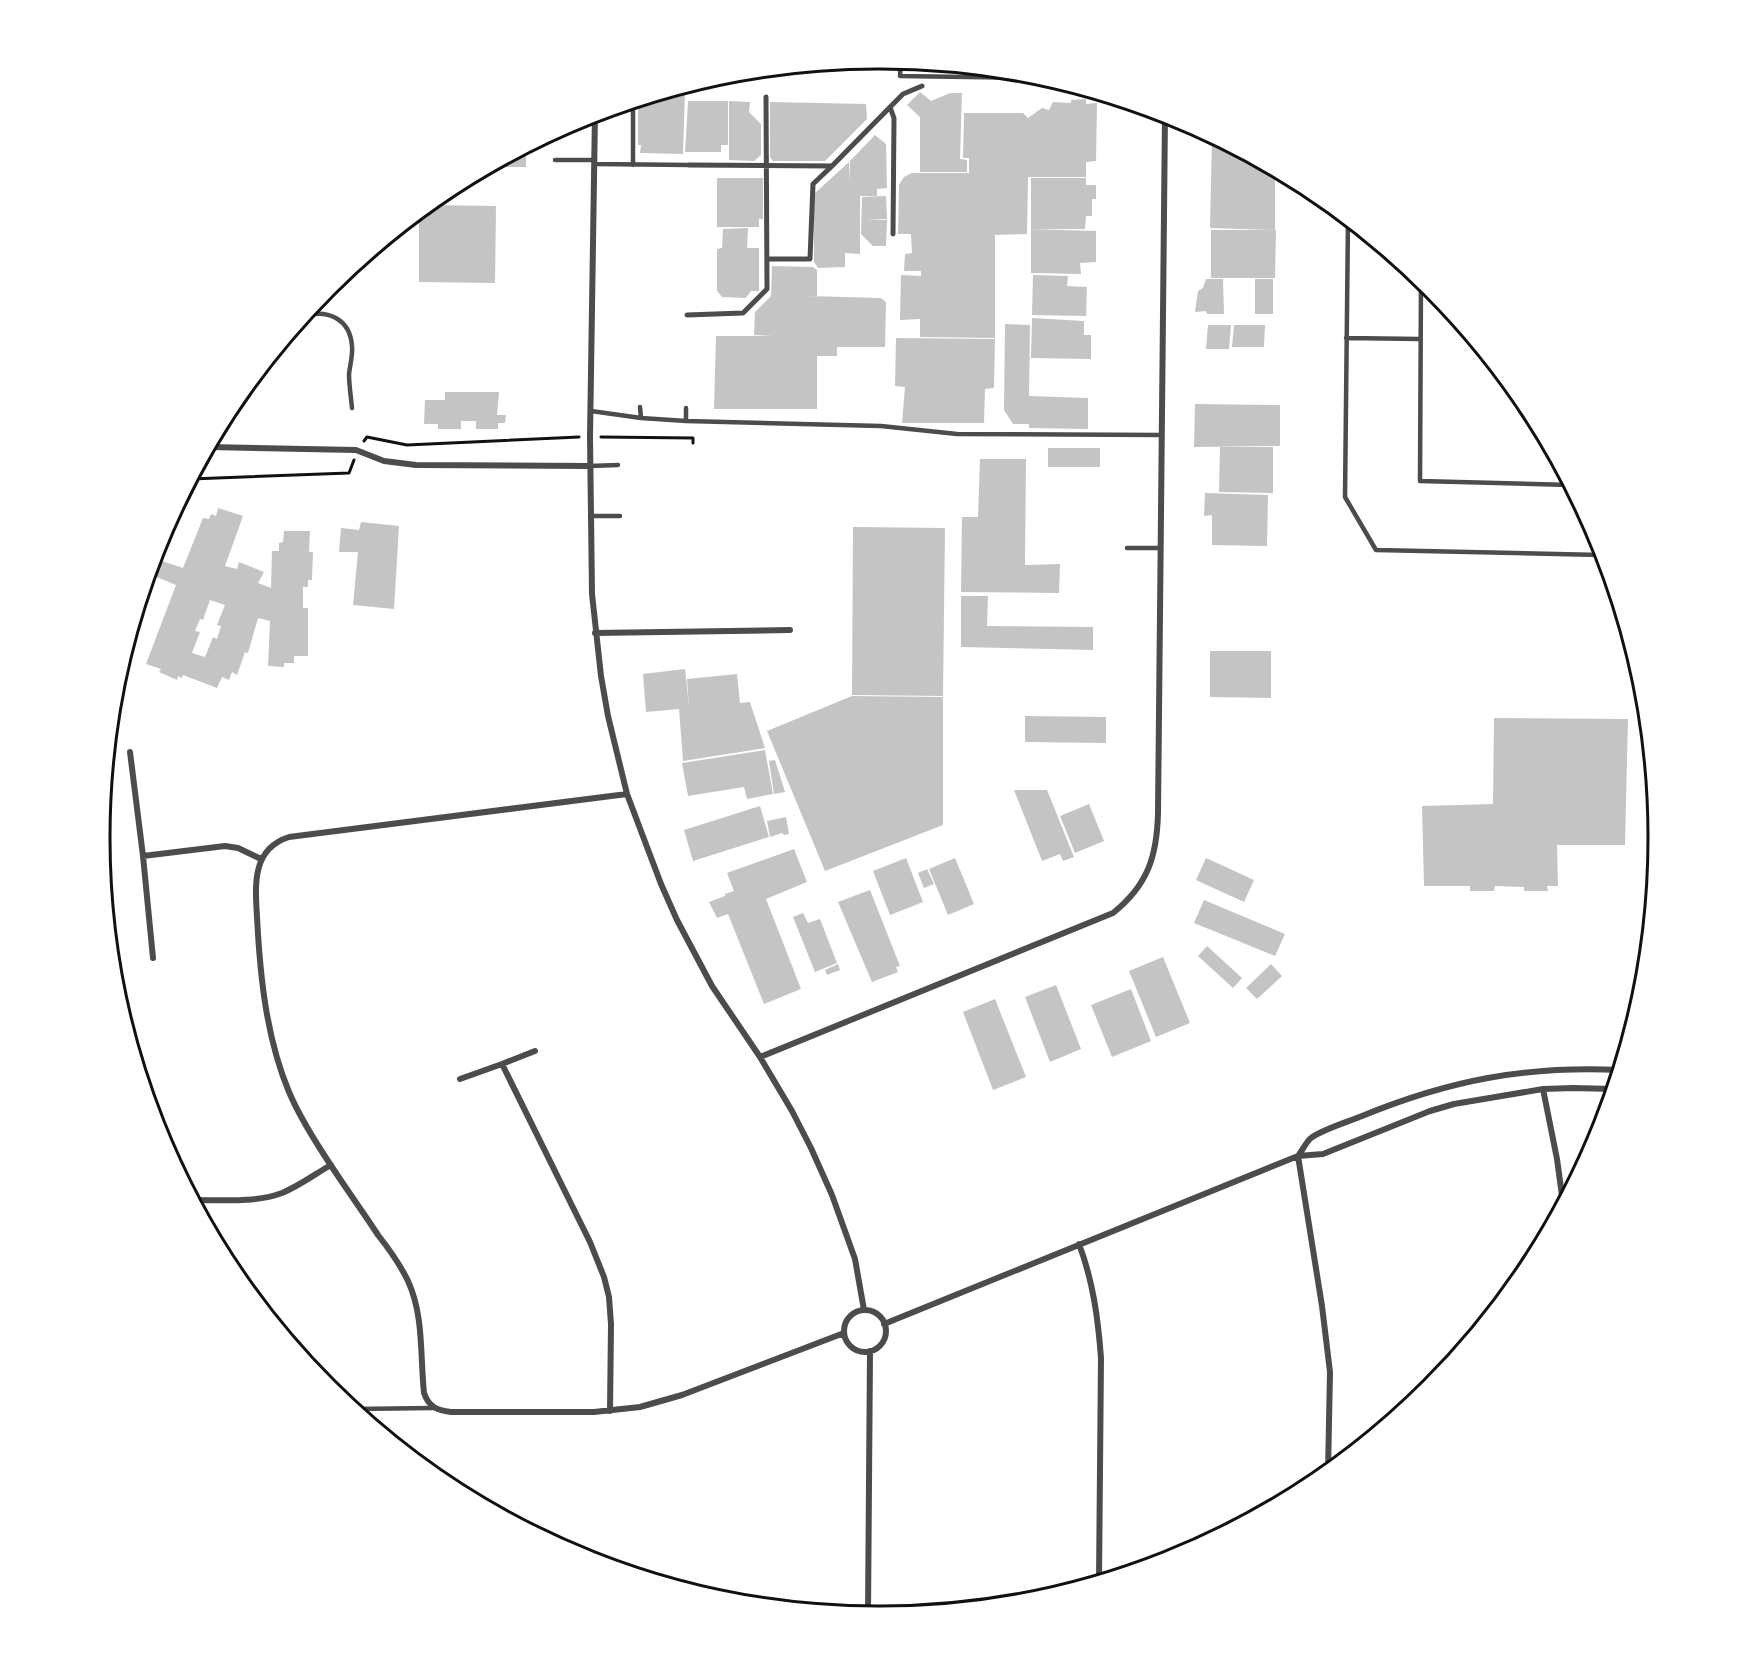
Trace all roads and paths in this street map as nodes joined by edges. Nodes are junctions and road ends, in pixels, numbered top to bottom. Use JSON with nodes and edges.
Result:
{"nodes":[{"id":1,"x":900,"y":70,"type":"edge"},
{"id":2,"x":986,"y":77,"type":"edge"},
{"id":3,"x":922,"y":86,"type":"dead end"},
{"id":4,"x":766,"y":97,"type":"dead end"},
{"id":5,"x":890,"y":107,"type":"junction"},
{"id":6,"x":633,"y":110,"type":"edge"},
{"id":7,"x":594,"y":124,"type":"edge"},
{"id":8,"x":1165,"y":124,"type":"edge"},
{"id":9,"x":555,"y":160,"type":"dead end"},
{"id":10,"x":595,"y":162,"type":"junction"},
{"id":11,"x":633,"y":165,"type":"junction"},
{"id":12,"x":689,"y":165,"type":"joint"},
{"id":13,"x":766,"y":166,"type":"junction"},
{"id":14,"x":832,"y":166,"type":"junction"},
{"id":15,"x":1348,"y":229,"type":"edge"},
{"id":16,"x":893,"y":234,"type":"dead end"},
{"id":17,"x":767,"y":259,"type":"junction"},
{"id":18,"x":1420,"y":292,"type":"edge"},
{"id":19,"x":317,"y":314,"type":"edge"},
{"id":20,"x":687,"y":315,"type":"dead end"},
{"id":21,"x":1346,"y":338,"type":"junction"},
{"id":22,"x":1420,"y":339,"type":"junction"},
{"id":23,"x":640,"y":407,"type":"dead end"},
{"id":24,"x":352,"y":408,"type":"dead end"},
{"id":25,"x":686,"y":408,"type":"dead end"},
{"id":26,"x":591,"y":411,"type":"junction"},
{"id":27,"x":640,"y":418,"type":"junction"},
{"id":28,"x":686,"y":421,"type":"junction"},
{"id":29,"x":1161,"y":435,"type":"junction"},
{"id":30,"x":217,"y":447,"type":"edge"},
{"id":31,"x":618,"y":465,"type":"dead end"},
{"id":32,"x":590,"y":466,"type":"junction"},
{"id":33,"x":1562,"y":486,"type":"edge"},
{"id":34,"x":590,"y":516,"type":"junction"},
{"id":35,"x":620,"y":516,"type":"dead end"},
{"id":36,"x":1127,"y":548,"type":"dead end"},
{"id":37,"x":1160,"y":548,"type":"junction"},
{"id":38,"x":1594,"y":555,"type":"edge"},
{"id":39,"x":790,"y":630,"type":"dead end"},
{"id":40,"x":595,"y":633,"type":"junction"},
{"id":41,"x":130,"y":752,"type":"dead end"},
{"id":42,"x":627,"y":794,"type":"junction"},
{"id":43,"x":143,"y":856,"type":"junction"},
{"id":44,"x":261,"y":859,"type":"junction"},
{"id":45,"x":153,"y":958,"type":"dead end"},
{"id":46,"x":535,"y":1051,"type":"dead end"},
{"id":47,"x":760,"y":1057,"type":"junction"},
{"id":48,"x":502,"y":1064,"type":"junction"},
{"id":49,"x":1611,"y":1070,"type":"edge"},
{"id":50,"x":460,"y":1079,"type":"dead end"},
{"id":51,"x":1543,"y":1089,"type":"junction"},
{"id":52,"x":1606,"y":1089,"type":"edge"},
{"id":53,"x":1298,"y":1156,"type":"junction"},
{"id":54,"x":331,"y":1165,"type":"junction"},
{"id":55,"x":1561,"y":1190,"type":"edge"},
{"id":56,"x":202,"y":1200,"type":"edge"},
{"id":57,"x":1078,"y":1244,"type":"junction"},
{"id":58,"x":864,"y":1310,"type":"junction"},
{"id":59,"x":884,"y":1324,"type":"junction"},
{"id":60,"x":844,"y":1334,"type":"junction"},
{"id":61,"x":870,"y":1351,"type":"junction"},
{"id":62,"x":433,"y":1408,"type":"junction"},
{"id":63,"x":365,"y":1409,"type":"edge"},
{"id":64,"x":610,"y":1411,"type":"junction"},
{"id":65,"x":1328,"y":1460,"type":"edge"},
{"id":66,"x":1099,"y":1573,"type":"edge"},
{"id":67,"x":868,"y":1606,"type":"edge"}],
"edges":[{"from":1,"to":2,"type":"lane"},
{"from":3,"to":5,"type":"street"},
{"from":4,"to":13,"type":"street"},
{"from":5,"to":14,"type":"street"},
{"from":5,"to":16,"type":"street"},
{"from":6,"to":11,"type":"lane"},
{"from":7,"to":10,"type":"street"},
{"from":8,"to":29,"type":"street"},
{"from":9,"to":10,"type":"lane"},
{"from":10,"to":11,"type":"lane"},
{"from":10,"to":26,"type":"street"},
{"from":11,"to":12,"type":"lane"},
{"from":12,"to":13,"type":"street"},
{"from":13,"to":14,"type":"street"},
{"from":13,"to":17,"type":"street"},
{"from":14,"to":17,"type":"street"},
{"from":15,"to":21,"type":"lane"},
{"from":17,"to":20,"type":"street"},
{"from":18,"to":22,"type":"lane"},
{"from":19,"to":24,"type":"lane"},
{"from":21,"to":22,"type":"lane"},
{"from":21,"to":38,"type":"lane"},
{"from":22,"to":33,"type":"lane"},
{"from":23,"to":27,"type":"lane"},
{"from":25,"to":28,"type":"lane"},
{"from":26,"to":27,"type":"lane"},
{"from":26,"to":32,"type":"street"},
{"from":27,"to":28,"type":"lane"},
{"from":28,"to":29,"type":"lane"},
{"from":29,"to":37,"type":"street"},
{"from":30,"to":32,"type":"street"},
{"from":31,"to":32,"type":"lane"},
{"from":32,"to":34,"type":"street"},
{"from":34,"to":35,"type":"lane"},
{"from":34,"to":40,"type":"street"},
{"from":36,"to":37,"type":"lane"},
{"from":37,"to":47,"type":"street"},
{"from":39,"to":40,"type":"street"},
{"from":40,"to":42,"type":"street"},
{"from":41,"to":43,"type":"street"},
{"from":42,"to":44,"type":"street"},
{"from":42,"to":47,"type":"street"},
{"from":43,"to":44,"type":"street"},
{"from":43,"to":45,"type":"street"},
{"from":44,"to":54,"type":"street"},
{"from":46,"to":48,"type":"street"},
{"from":47,"to":58,"type":"street"},
{"from":48,"to":50,"type":"street"},
{"from":48,"to":64,"type":"street"},
{"from":49,"to":53,"type":"street"},
{"from":51,"to":52,"type":"street"},
{"from":51,"to":53,"type":"street"},
{"from":51,"to":55,"type":"street"},
{"from":53,"to":57,"type":"street"},
{"from":53,"to":65,"type":"street"},
{"from":54,"to":56,"type":"street"},
{"from":54,"to":62,"type":"street"},
{"from":57,"to":59,"type":"street"},
{"from":57,"to":66,"type":"street"},
{"from":58,"to":59,"type":"street"},
{"from":58,"to":60,"type":"street"},
{"from":59,"to":61,"type":"street"},
{"from":60,"to":61,"type":"street"},
{"from":60,"to":64,"type":"street"},
{"from":61,"to":67,"type":"street"},
{"from":62,"to":63,"type":"lane"},
{"from":62,"to":64,"type":"street"}]}
